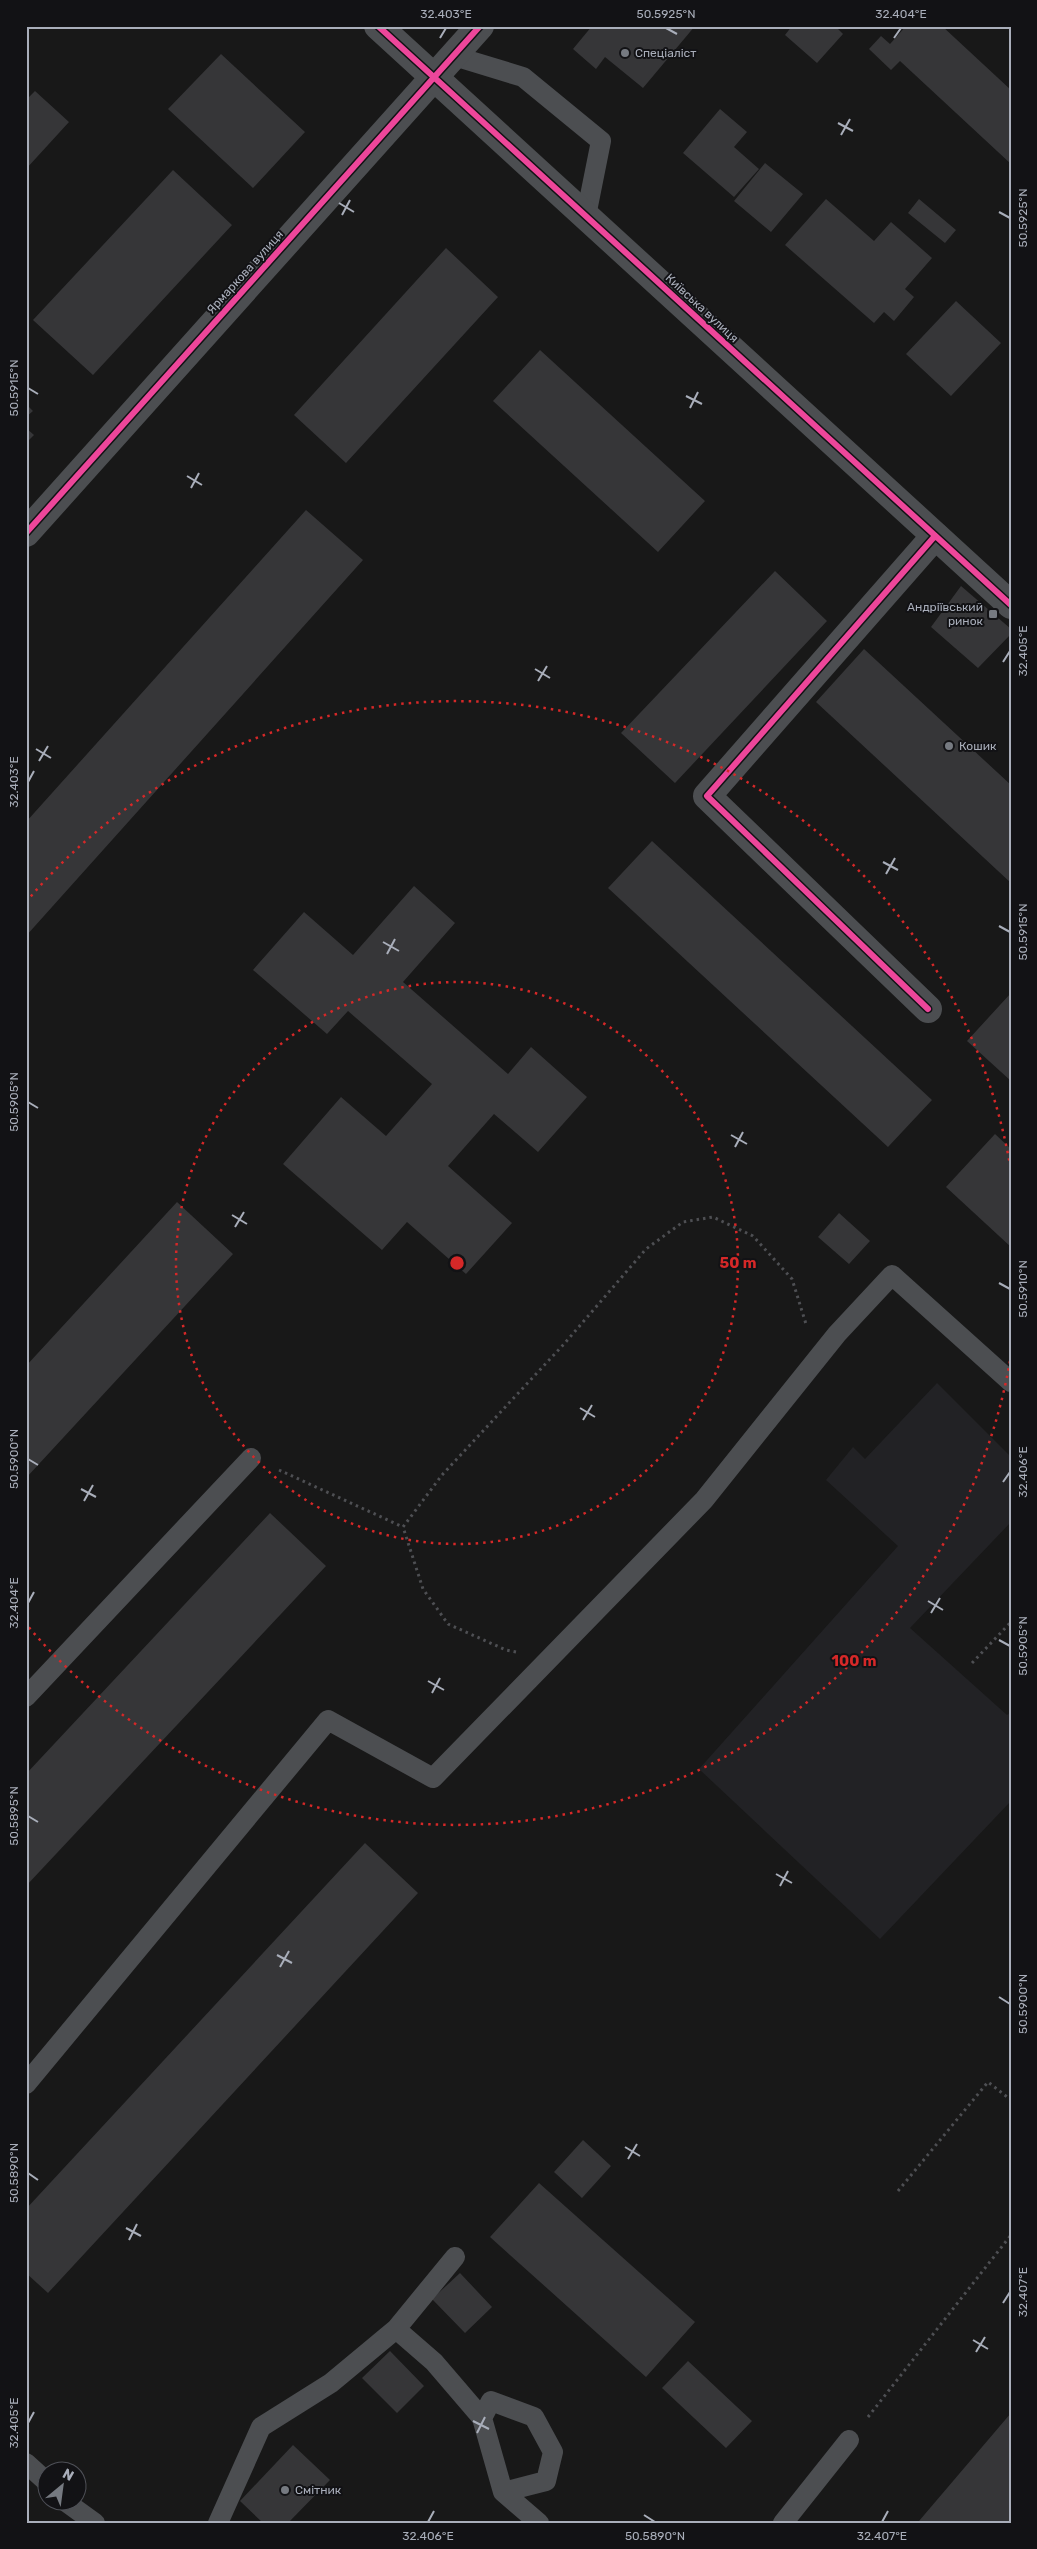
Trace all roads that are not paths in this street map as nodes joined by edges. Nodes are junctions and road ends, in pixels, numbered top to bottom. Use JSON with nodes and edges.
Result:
{"nodes":[{"id":1,"x":378,"y":26,"type":"edge"},
{"id":2,"x":480,"y":26,"type":"edge"},
{"id":3,"x":454,"y":56,"type":"junction"},
{"id":4,"x":435,"y":78,"type":"junction"},
{"id":5,"x":586,"y":216,"type":"junction"},
{"id":6,"x":26,"y":533,"type":"edge"},
{"id":7,"x":934,"y":536,"type":"junction"},
{"id":8,"x":1011,"y":605,"type":"edge"},
{"id":9,"x":928,"y":1008,"type":"dead end"},
{"id":10,"x":1011,"y":1382,"type":"edge"},
{"id":11,"x":252,"y":1458,"type":"road end"},
{"id":12,"x":26,"y":1697,"type":"edge"},
{"id":13,"x":26,"y":2084,"type":"edge"},
{"id":14,"x":455,"y":2258,"type":"dead end"},
{"id":15,"x":396,"y":2329,"type":"junction"},
{"id":16,"x":482,"y":2418,"type":"junction"},
{"id":17,"x":849,"y":2440,"type":"road end"},
{"id":18,"x":26,"y":2462,"type":"edge"},
{"id":19,"x":38,"y":2474,"type":"edge"},
{"id":20,"x":503,"y":2492,"type":"junction"},
{"id":21,"x":80,"y":2512,"type":"edge"},
{"id":22,"x":219,"y":2522,"type":"edge"},
{"id":23,"x":95,"y":2523,"type":"edge"},
{"id":24,"x":538,"y":2523,"type":"edge"},
{"id":25,"x":783,"y":2523,"type":"edge"}],
"edges":[{"from":1,"to":4,"type":"street","name":"Київська вулиця"},
{"from":2,"to":3,"type":"street","name":"Ярмаркова вулиця"},
{"from":3,"to":4,"type":"street","name":"Ярмаркова вулиця"},
{"from":3,"to":5,"type":"lane"},
{"from":4,"to":5,"type":"street","name":"Київська вулиця"},
{"from":4,"to":6,"type":"street","name":"Ярмаркова вулиця"},
{"from":5,"to":7,"type":"street","name":"Київська вулиця"},
{"from":7,"to":8,"type":"street","name":"Київська вулиця"},
{"from":7,"to":9,"type":"street"},
{"from":10,"to":13,"type":"lane"},
{"from":11,"to":12,"type":"lane"},
{"from":14,"to":15,"type":"lane"},
{"from":15,"to":16,"type":"lane"},
{"from":15,"to":22,"type":"lane"},
{"from":16,"to":20,"type":"lane"},
{"from":16,"to":20,"type":"lane"},
{"from":17,"to":25,"type":"lane"},
{"from":18,"to":19,"type":"lane"},
{"from":20,"to":24,"type":"lane"},
{"from":21,"to":23,"type":"lane"}]}
